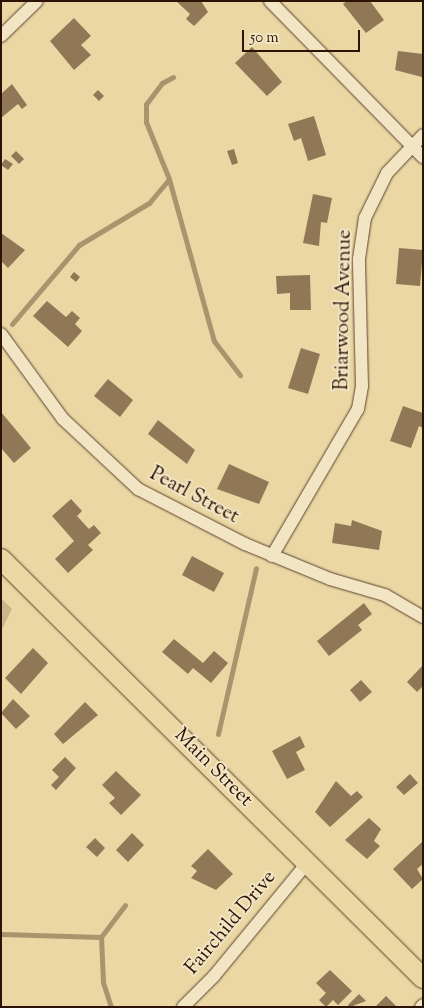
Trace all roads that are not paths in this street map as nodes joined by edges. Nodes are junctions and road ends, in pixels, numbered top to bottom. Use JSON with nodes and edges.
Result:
{"nodes":[{"id":1,"x":37,"y":1,"type":"edge"},
{"id":2,"x":270,"y":1,"type":"edge"},
{"id":3,"x":1,"y":36,"type":"edge"},
{"id":4,"x":423,"y":135,"type":"edge"},
{"id":5,"x":411,"y":145,"type":"junction"},
{"id":6,"x":423,"y":157,"type":"edge"},
{"id":7,"x":1,"y":334,"type":"edge"},
{"id":8,"x":272,"y":556,"type":"junction"},
{"id":9,"x":1,"y":560,"type":"edge"},
{"id":10,"x":423,"y":617,"type":"edge"},
{"id":11,"x":308,"y":862,"type":"junction"},
{"id":12,"x":423,"y":978,"type":"edge"},
{"id":13,"x":183,"y":1007,"type":"edge"}],
"edges":[{"from":1,"to":3,"type":"street"},
{"from":2,"to":5,"type":"street"},
{"from":4,"to":5,"type":"street","name":"Briarwood Avenue"},
{"from":5,"to":6,"type":"street"},
{"from":5,"to":8,"type":"street","name":"Briarwood Avenue"},
{"from":7,"to":8,"type":"street","name":"Pearl Street"},
{"from":8,"to":10,"type":"street","name":"Pearl Street"},
{"from":9,"to":11,"type":"main road","name":"Main Street"},
{"from":11,"to":12,"type":"main road","name":"Main Street"},
{"from":11,"to":13,"type":"street","name":"Fairchild Drive"}]}
